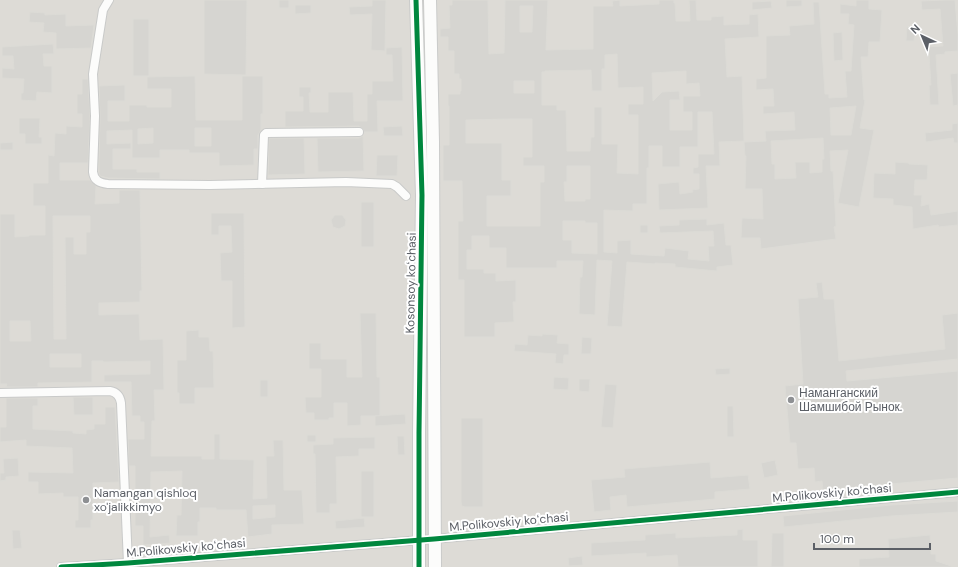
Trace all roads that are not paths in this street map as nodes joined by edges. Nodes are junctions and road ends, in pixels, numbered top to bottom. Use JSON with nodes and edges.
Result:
{"nodes":[{"id":1,"x":109,"y":0,"type":"edge"},
{"id":2,"x":416,"y":0,"type":"edge"},
{"id":3,"x":430,"y":0,"type":"edge"},
{"id":4,"x":359,"y":132,"type":"dead end"},
{"id":5,"x":262,"y":184,"type":"junction"},
{"id":6,"x":406,"y":196,"type":"dead end"},
{"id":7,"x":0,"y":394,"type":"edge"},
{"id":8,"x":958,"y":492,"type":"edge"},
{"id":9,"x":434,"y":539,"type":"junction"},
{"id":10,"x":419,"y":540,"type":"junction"},
{"id":11,"x":128,"y":563,"type":"junction"},
{"id":12,"x":61,"y":567,"type":"edge"},
{"id":13,"x":419,"y":567,"type":"edge"},
{"id":14,"x":434,"y":567,"type":"edge"}],
"edges":[{"from":1,"to":5,"type":"street"},
{"from":2,"to":10,"type":"street","name":"Kosonsoy koʻchasi"},
{"from":3,"to":9,"type":"street","name":"Kosonsoy koʻchasi"},
{"from":4,"to":5,"type":"street"},
{"from":5,"to":6,"type":"street"},
{"from":7,"to":11,"type":"street"},
{"from":8,"to":9,"type":"street","name":"M.Polikovskiy koʻchasi"},
{"from":9,"to":10,"type":"street","name":"M.Polikovskiy koʻchasi"},
{"from":9,"to":14,"type":"street","name":"Kosonsoy koʻchasi"},
{"from":10,"to":11,"type":"street","name":"M.Polikovskiy koʻchasi"},
{"from":10,"to":13,"type":"street","name":"Kosonsoy koʻchasi"},
{"from":11,"to":12,"type":"street","name":"M.Polikovskiy koʻchasi"}]}
